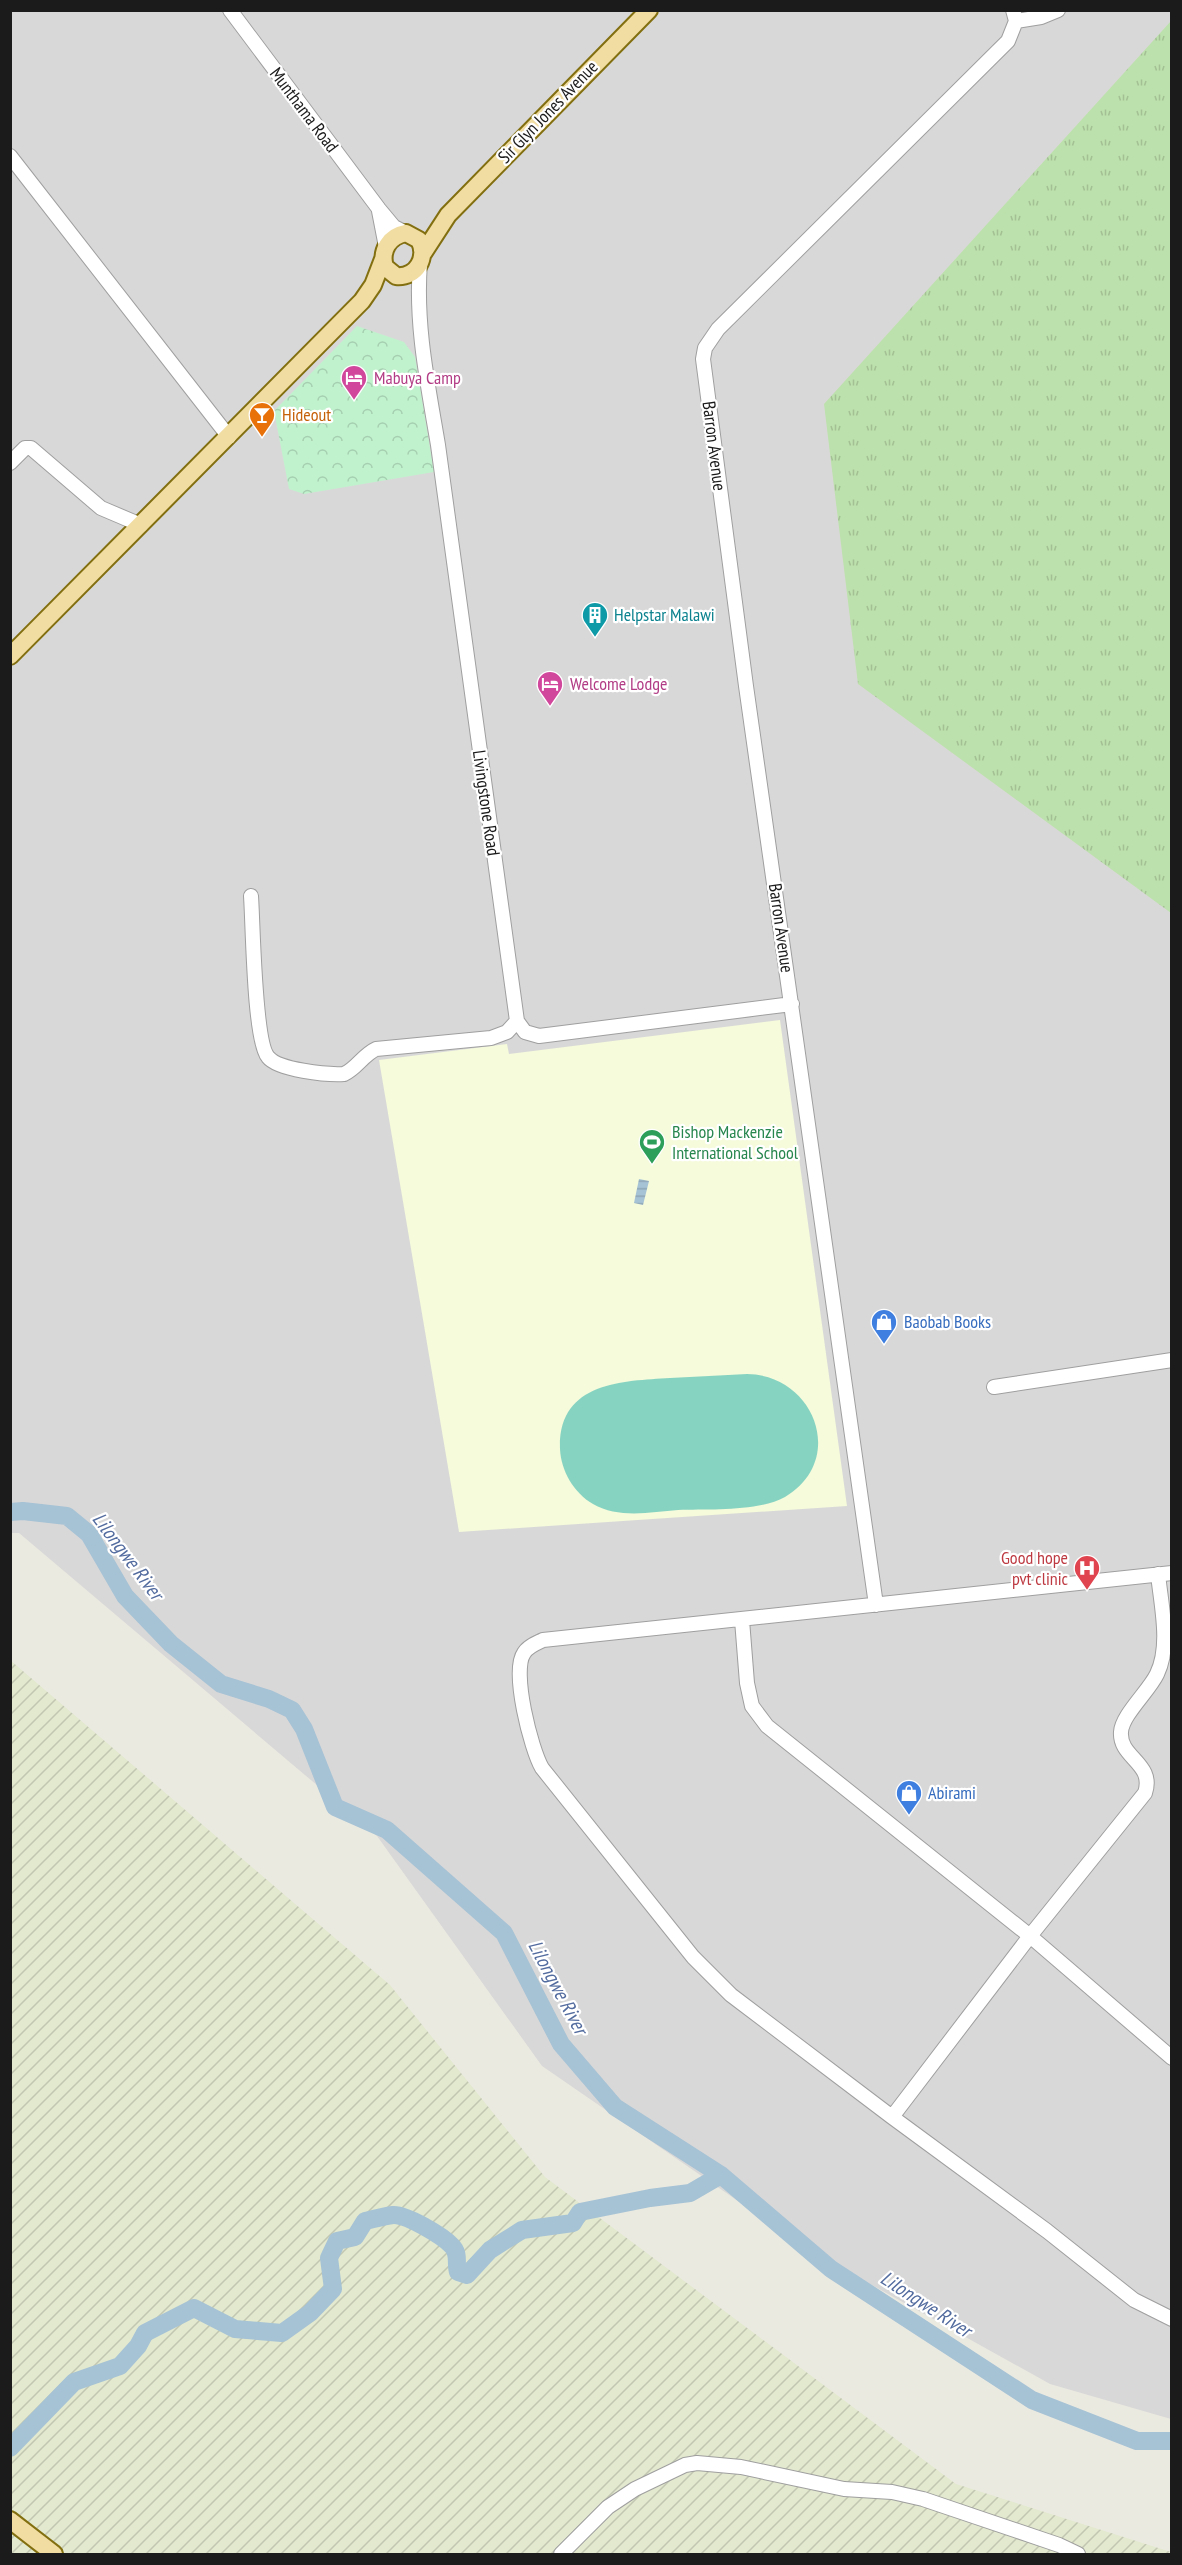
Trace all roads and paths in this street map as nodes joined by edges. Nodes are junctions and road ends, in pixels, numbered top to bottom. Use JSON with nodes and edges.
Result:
{"nodes":[{"id":1,"x":230,"y":10,"type":"edge"},
{"id":2,"x":649,"y":10,"type":"edge"},
{"id":3,"x":1058,"y":10,"type":"edge"},
{"id":4,"x":1014,"y":16,"type":"edge"},
{"id":5,"x":10,"y":156,"type":"edge"},
{"id":6,"x":379,"y":209,"type":"junction"},
{"id":7,"x":448,"y":215,"type":"junction"},
{"id":8,"x":406,"y":233,"type":"junction"},
{"id":9,"x":385,"y":253,"type":"junction"},
{"id":10,"x":421,"y":259,"type":"junction"},
{"id":11,"x":400,"y":277,"type":"junction"},
{"id":12,"x":362,"y":301,"type":"junction"},
{"id":13,"x":417,"y":304,"type":"junction"},
{"id":14,"x":229,"y":436,"type":"junction"},
{"id":15,"x":10,"y":463,"type":"edge"},
{"id":16,"x":141,"y":525,"type":"junction"},
{"id":17,"x":10,"y":656,"type":"edge"},
{"id":18,"x":251,"y":896,"type":"dead end"},
{"id":19,"x":792,"y":1004,"type":"junction"},
{"id":20,"x":517,"y":1021,"type":"junction"},
{"id":21,"x":1172,"y":1360,"type":"edge"},
{"id":22,"x":994,"y":1387,"type":"dead end"},
{"id":23,"x":1165,"y":1573,"type":"edge"},
{"id":24,"x":876,"y":1605,"type":"junction"},
{"id":25,"x":742,"y":1620,"type":"junction"},
{"id":26,"x":1030,"y":1936,"type":"junction"},
{"id":27,"x":1172,"y":2058,"type":"edge"},
{"id":28,"x":892,"y":2117,"type":"junction"},
{"id":29,"x":1172,"y":2319,"type":"edge"},
{"id":30,"x":10,"y":2520,"type":"edge"},
{"id":31,"x":54,"y":2554,"type":"edge"},
{"id":32,"x":561,"y":2554,"type":"edge"},
{"id":33,"x":1078,"y":2554,"type":"edge"}],
"edges":[{"from":1,"to":6,"type":"street","name":"Munthama Road"},
{"from":2,"to":7,"type":"main road","name":"Sir Glyn Jones Avenue"},
{"from":3,"to":4,"type":"street"},
{"from":4,"to":19,"type":"street","name":"Barron Avenue"},
{"from":5,"to":14,"type":"street"},
{"from":6,"to":8,"type":"street","name":"Munthama Road"},
{"from":6,"to":9,"type":"street","name":"Munthama Road"},
{"from":7,"to":8,"type":"main road"},
{"from":7,"to":10,"type":"main road"},
{"from":8,"to":9,"type":"main road"},
{"from":8,"to":10,"type":"main road"},
{"from":9,"to":11,"type":"main road"},
{"from":9,"to":12,"type":"main road"},
{"from":10,"to":11,"type":"main road"},
{"from":10,"to":13,"type":"street","name":"Livingstone Road"},
{"from":11,"to":12,"type":"main road"},
{"from":11,"to":13,"type":"street","name":"Livingstone Road"},
{"from":12,"to":14,"type":"main road"},
{"from":13,"to":20,"type":"street","name":"Livingstone Road"},
{"from":14,"to":16,"type":"main road"},
{"from":15,"to":16,"type":"street"},
{"from":16,"to":17,"type":"main road"},
{"from":18,"to":20,"type":"street"},
{"from":19,"to":20,"type":"street"},
{"from":19,"to":24,"type":"street"},
{"from":21,"to":22,"type":"street"},
{"from":23,"to":24,"type":"street"},
{"from":23,"to":26,"type":"street"},
{"from":24,"to":25,"type":"street"},
{"from":25,"to":26,"type":"street"},
{"from":25,"to":28,"type":"street"},
{"from":26,"to":27,"type":"street"},
{"from":26,"to":28,"type":"street"},
{"from":28,"to":29,"type":"street"},
{"from":30,"to":31,"type":"main road"},
{"from":32,"to":33,"type":"street"}]}
